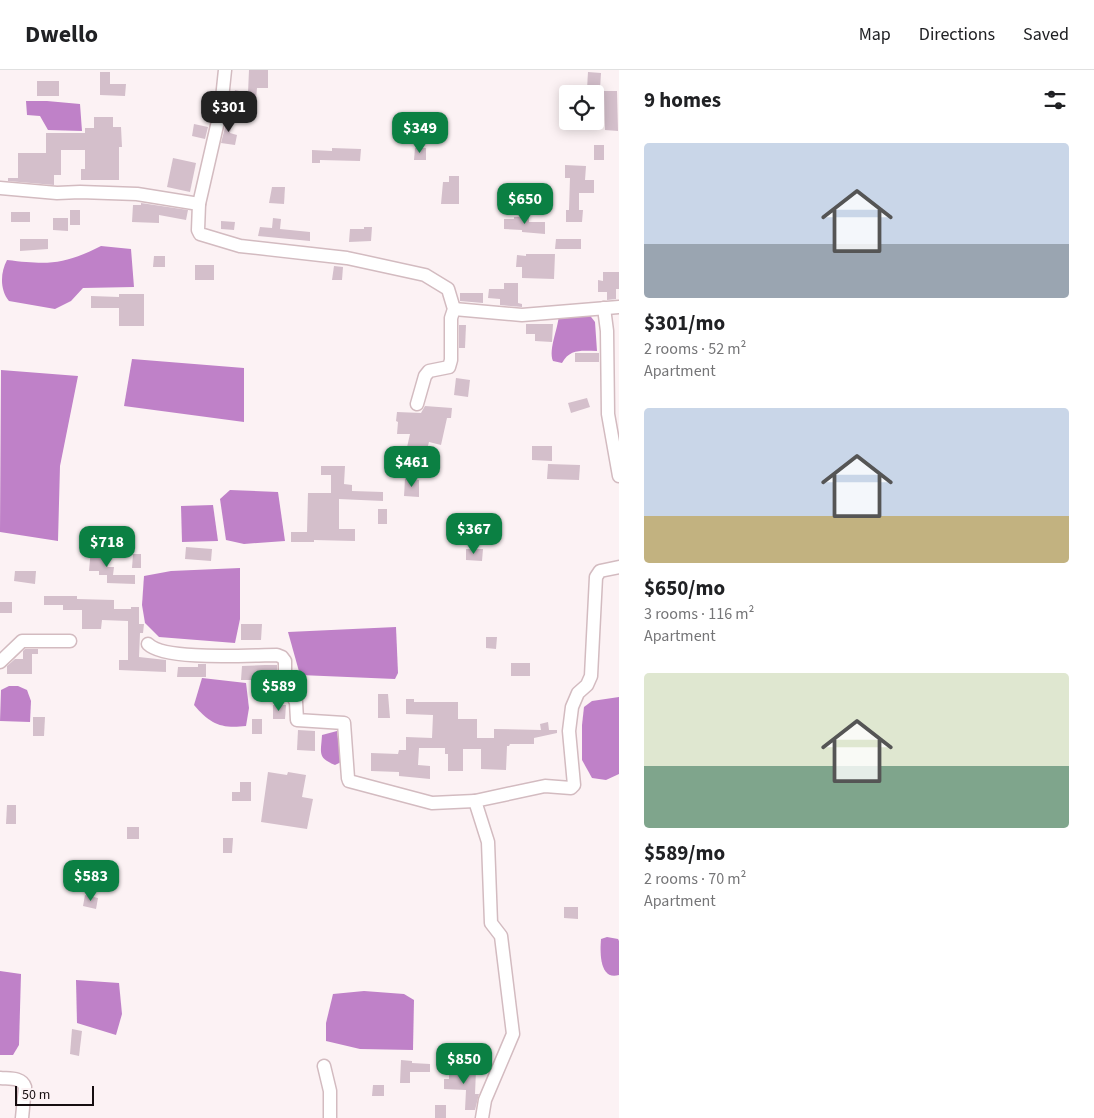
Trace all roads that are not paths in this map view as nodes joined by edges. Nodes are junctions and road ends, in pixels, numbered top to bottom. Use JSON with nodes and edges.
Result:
{"nodes":[{"id":1,"x":225,"y":70,"type":"edge"},
{"id":2,"x":0,"y":188,"type":"edge"},
{"id":3,"x":199,"y":204,"type":"junction"},
{"id":4,"x":619,"y":307,"type":"edge"},
{"id":5,"x":604,"y":308,"type":"junction"},
{"id":6,"x":454,"y":309,"type":"junction"},
{"id":7,"x":417,"y":404,"type":"dead end"},
{"id":8,"x":619,"y":476,"type":"edge"},
{"id":9,"x":619,"y":567,"type":"edge"},
{"id":10,"x":70,"y":641,"type":"dead end"},
{"id":11,"x":148,"y":644,"type":"dead end"},
{"id":12,"x":0,"y":662,"type":"edge"},
{"id":13,"x":475,"y":801,"type":"junction"},
{"id":14,"x":324,"y":1066,"type":"dead end"},
{"id":15,"x":0,"y":1078,"type":"edge"},
{"id":16,"x":22,"y":1118,"type":"edge"},
{"id":17,"x":330,"y":1118,"type":"edge"},
{"id":18,"x":482,"y":1118,"type":"edge"}],
"edges":[{"from":1,"to":3,"type":"street"},
{"from":2,"to":3,"type":"street"},
{"from":3,"to":6,"type":"street"},
{"from":4,"to":5,"type":"street"},
{"from":5,"to":6,"type":"street"},
{"from":5,"to":8,"type":"street"},
{"from":6,"to":7,"type":"street"},
{"from":9,"to":13,"type":"street"},
{"from":10,"to":12,"type":"street"},
{"from":11,"to":13,"type":"street"},
{"from":13,"to":18,"type":"street"},
{"from":14,"to":17,"type":"street"},
{"from":15,"to":16,"type":"street"}]}
